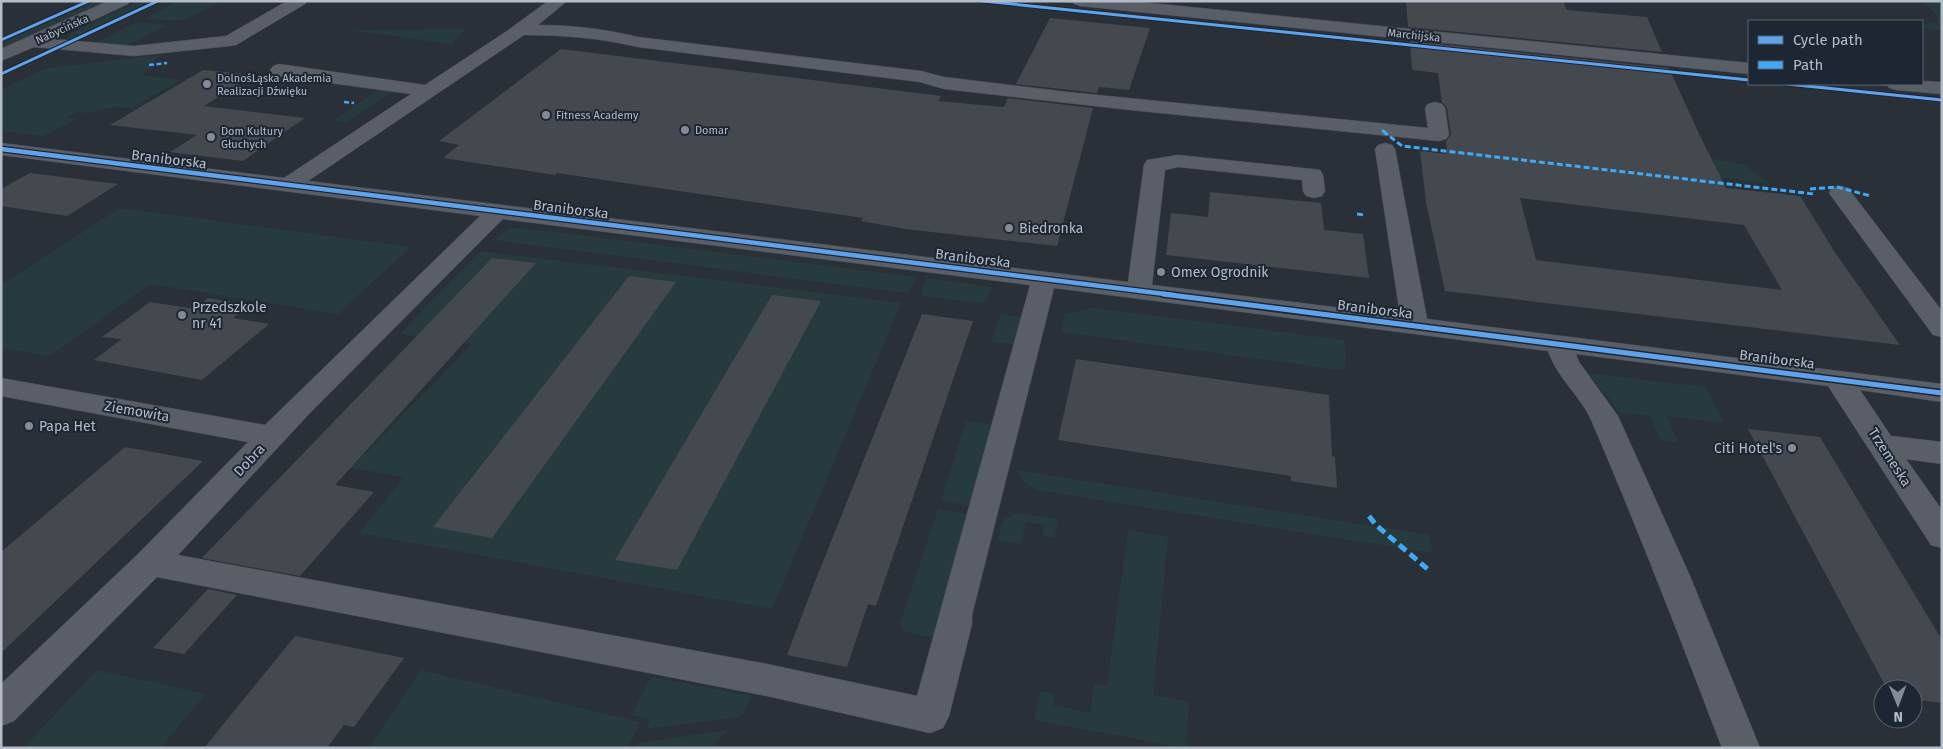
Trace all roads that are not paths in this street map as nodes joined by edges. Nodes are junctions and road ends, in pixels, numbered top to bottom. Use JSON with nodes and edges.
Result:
{"nodes":[{"id":1,"x":122,"y":1,"type":"edge"},
{"id":2,"x":299,"y":1,"type":"edge"},
{"id":3,"x":559,"y":1,"type":"edge"},
{"id":4,"x":1080,"y":1,"type":"edge"},
{"id":5,"x":528,"y":31,"type":"junction"},
{"id":6,"x":32,"y":42,"type":"junction"},
{"id":7,"x":1,"y":56,"type":"edge"},
{"id":8,"x":1748,"y":69,"type":"edge"},
{"id":9,"x":279,"y":70,"type":"dead end"},
{"id":10,"x":1908,"y":85,"type":"edge"},
{"id":11,"x":1942,"y":88,"type":"edge"},
{"id":12,"x":427,"y":91,"type":"junction"},
{"id":13,"x":1435,"y":108,"type":"dead end"},
{"id":14,"x":1,"y":149,"type":"edge"},
{"id":15,"x":1385,"y":149,"type":"dead end"},
{"id":16,"x":287,"y":185,"type":"junction"},
{"id":17,"x":1314,"y":191,"type":"dead end"},
{"id":18,"x":1840,"y":193,"type":"dead end"},
{"id":19,"x":498,"y":211,"type":"junction"},
{"id":20,"x":1044,"y":279,"type":"junction"},
{"id":21,"x":1139,"y":291,"type":"junction"},
{"id":22,"x":1415,"y":326,"type":"junction"},
{"id":23,"x":1942,"y":329,"type":"edge"},
{"id":24,"x":1559,"y":344,"type":"junction"},
{"id":25,"x":1838,"y":378,"type":"junction"},
{"id":26,"x":1,"y":387,"type":"edge"},
{"id":27,"x":1942,"y":393,"type":"edge"},
{"id":28,"x":272,"y":436,"type":"junction"},
{"id":29,"x":1883,"y":445,"type":"junction"},
{"id":30,"x":1942,"y":452,"type":"edge"},
{"id":31,"x":1942,"y":536,"type":"edge"},
{"id":32,"x":150,"y":563,"type":"junction"},
{"id":33,"x":1,"y":709,"type":"edge"},
{"id":34,"x":1741,"y":748,"type":"edge"}],
"edges":[{"from":1,"to":6,"type":"street","name":"Nabycińska"},
{"from":2,"to":6,"type":"street"},
{"from":3,"to":5,"type":"street"},
{"from":4,"to":8,"type":"street","name":"Marchijska"},
{"from":5,"to":12,"type":"street"},
{"from":5,"to":13,"type":"street"},
{"from":6,"to":7,"type":"street","name":"Nabycińska"},
{"from":9,"to":12,"type":"street"},
{"from":10,"to":11,"type":"street"},
{"from":12,"to":16,"type":"street"},
{"from":14,"to":16,"type":"street","name":"Braniborska"},
{"from":15,"to":22,"type":"street"},
{"from":16,"to":19,"type":"street","name":"Braniborska"},
{"from":17,"to":21,"type":"street"},
{"from":18,"to":23,"type":"street"},
{"from":19,"to":20,"type":"street","name":"Braniborska"},
{"from":19,"to":28,"type":"street","name":"Dobra"},
{"from":20,"to":21,"type":"street","name":"Braniborska"},
{"from":20,"to":32,"type":"street"},
{"from":21,"to":22,"type":"street","name":"Braniborska"},
{"from":22,"to":24,"type":"street","name":"Braniborska"},
{"from":24,"to":25,"type":"street","name":"Braniborska"},
{"from":24,"to":34,"type":"street"},
{"from":25,"to":27,"type":"street","name":"Braniborska"},
{"from":25,"to":29,"type":"street","name":"Trzemeska"},
{"from":26,"to":28,"type":"street","name":"Ziemowita"},
{"from":28,"to":32,"type":"street","name":"Dobra"},
{"from":29,"to":30,"type":"street"},
{"from":29,"to":31,"type":"street","name":"Trzemeska"},
{"from":32,"to":33,"type":"street","name":"Dobra"}]}
